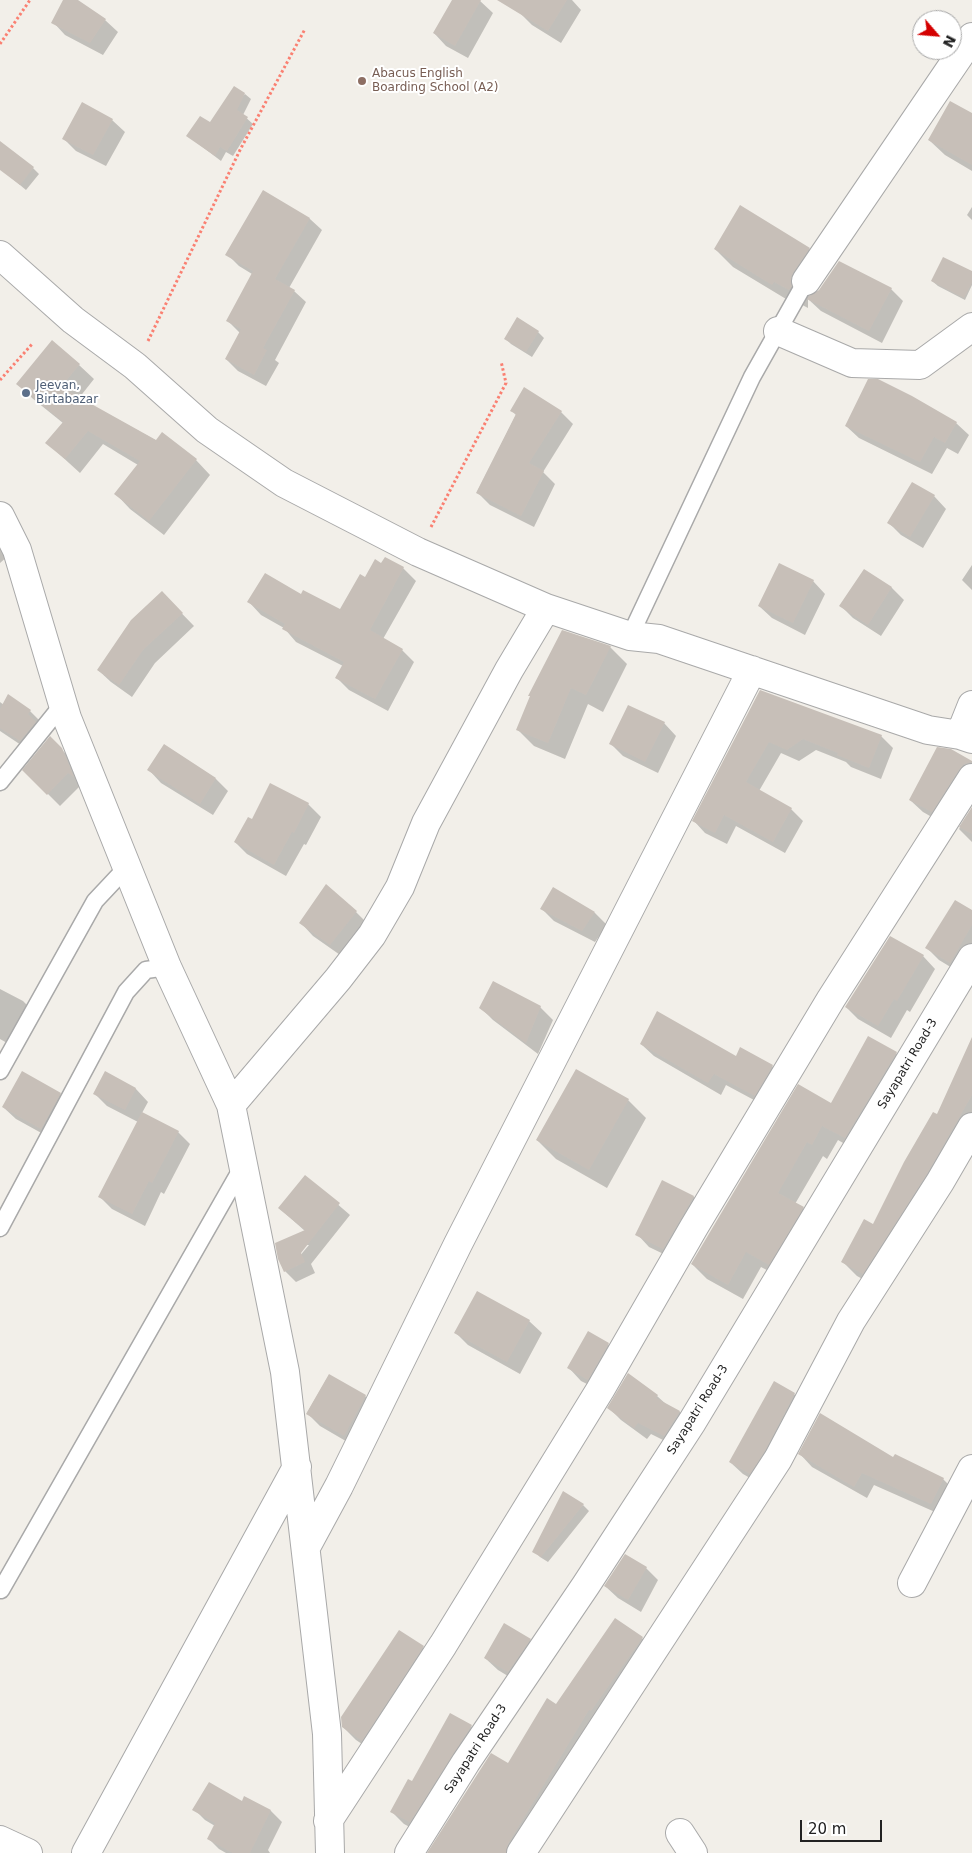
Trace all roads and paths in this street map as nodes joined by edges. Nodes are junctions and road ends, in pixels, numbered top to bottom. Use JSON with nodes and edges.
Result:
{"nodes":[{"id":1,"x":30,"y":0,"type":"edge"},
{"id":2,"x":305,"y":29,"type":"dead end"},
{"id":3,"x":972,"y":36,"type":"edge"},
{"id":4,"x":0,"y":44,"type":"edge"},
{"id":5,"x":0,"y":255,"type":"edge"},
{"id":6,"x":806,"y":281,"type":"joint"},
{"id":7,"x":972,"y":327,"type":"edge"},
{"id":8,"x":778,"y":331,"type":"junction"},
{"id":9,"x":34,"y":344,"type":"dead end"},
{"id":10,"x":501,"y":361,"type":"dead end"},
{"id":11,"x":136,"y":366,"type":"junction"},
{"id":12,"x":0,"y":380,"type":"edge"},
{"id":13,"x":0,"y":516,"type":"edge"},
{"id":14,"x":418,"y":552,"type":"junction"},
{"id":15,"x":546,"y":608,"type":"junction"},
{"id":16,"x":630,"y":636,"type":"junction"},
{"id":17,"x":752,"y":670,"type":"junction"},
{"id":18,"x":63,"y":704,"type":"junction"},
{"id":19,"x":972,"y":705,"type":"edge"},
{"id":20,"x":966,"y":737,"type":"edge"},
{"id":21,"x":972,"y":778,"type":"edge"},
{"id":22,"x":0,"y":782,"type":"edge"},
{"id":23,"x":126,"y":868,"type":"junction"},
{"id":24,"x":972,"y":958,"type":"edge"},
{"id":25,"x":167,"y":968,"type":"junction"},
{"id":26,"x":0,"y":1071,"type":"edge"},
{"id":27,"x":231,"y":1105,"type":"junction"},
{"id":28,"x":972,"y":1127,"type":"edge"},
{"id":29,"x":243,"y":1166,"type":"junction"},
{"id":30,"x":0,"y":1228,"type":"edge"},
{"id":31,"x":296,"y":1467,"type":"junction"},
{"id":32,"x":972,"y":1469,"type":"edge"},
{"id":33,"x":306,"y":1547,"type":"junction"},
{"id":34,"x":912,"y":1583,"type":"dead end"},
{"id":35,"x":1,"y":1590,"type":"edge"},
{"id":36,"x":328,"y":1821,"type":"junction"},
{"id":37,"x":0,"y":1840,"type":"edge"},
{"id":38,"x":28,"y":1853,"type":"edge"},
{"id":39,"x":86,"y":1853,"type":"edge"},
{"id":40,"x":330,"y":1853,"type":"edge"},
{"id":41,"x":409,"y":1853,"type":"edge"},
{"id":42,"x":521,"y":1853,"type":"edge"}],
"edges":[{"from":1,"to":4,"type":"path"},
{"from":2,"to":11,"type":"path"},
{"from":3,"to":6,"type":"street"},
{"from":5,"to":11,"type":"street"},
{"from":6,"to":8,"type":"lane"},
{"from":7,"to":8,"type":"street"},
{"from":8,"to":16,"type":"lane"},
{"from":9,"to":12,"type":"path"},
{"from":10,"to":14,"type":"path"},
{"from":11,"to":14,"type":"street"},
{"from":13,"to":18,"type":"street"},
{"from":14,"to":15,"type":"street"},
{"from":15,"to":16,"type":"street"},
{"from":15,"to":27,"type":"street"},
{"from":16,"to":17,"type":"street"},
{"from":17,"to":20,"type":"street"},
{"from":17,"to":33,"type":"street"},
{"from":18,"to":22,"type":"lane"},
{"from":18,"to":23,"type":"street"},
{"from":19,"to":20,"type":"street"},
{"from":21,"to":36,"type":"street"},
{"from":23,"to":25,"type":"street"},
{"from":23,"to":26,"type":"lane"},
{"from":24,"to":41,"type":"street","name":"Sayapatri Road-3"},
{"from":25,"to":27,"type":"street"},
{"from":25,"to":30,"type":"lane"},
{"from":27,"to":29,"type":"street"},
{"from":28,"to":42,"type":"street"},
{"from":29,"to":31,"type":"street"},
{"from":29,"to":35,"type":"lane"},
{"from":31,"to":33,"type":"street"},
{"from":31,"to":39,"type":"street"},
{"from":32,"to":34,"type":"street"},
{"from":33,"to":36,"type":"street"},
{"from":36,"to":40,"type":"street"},
{"from":37,"to":38,"type":"street"}]}
